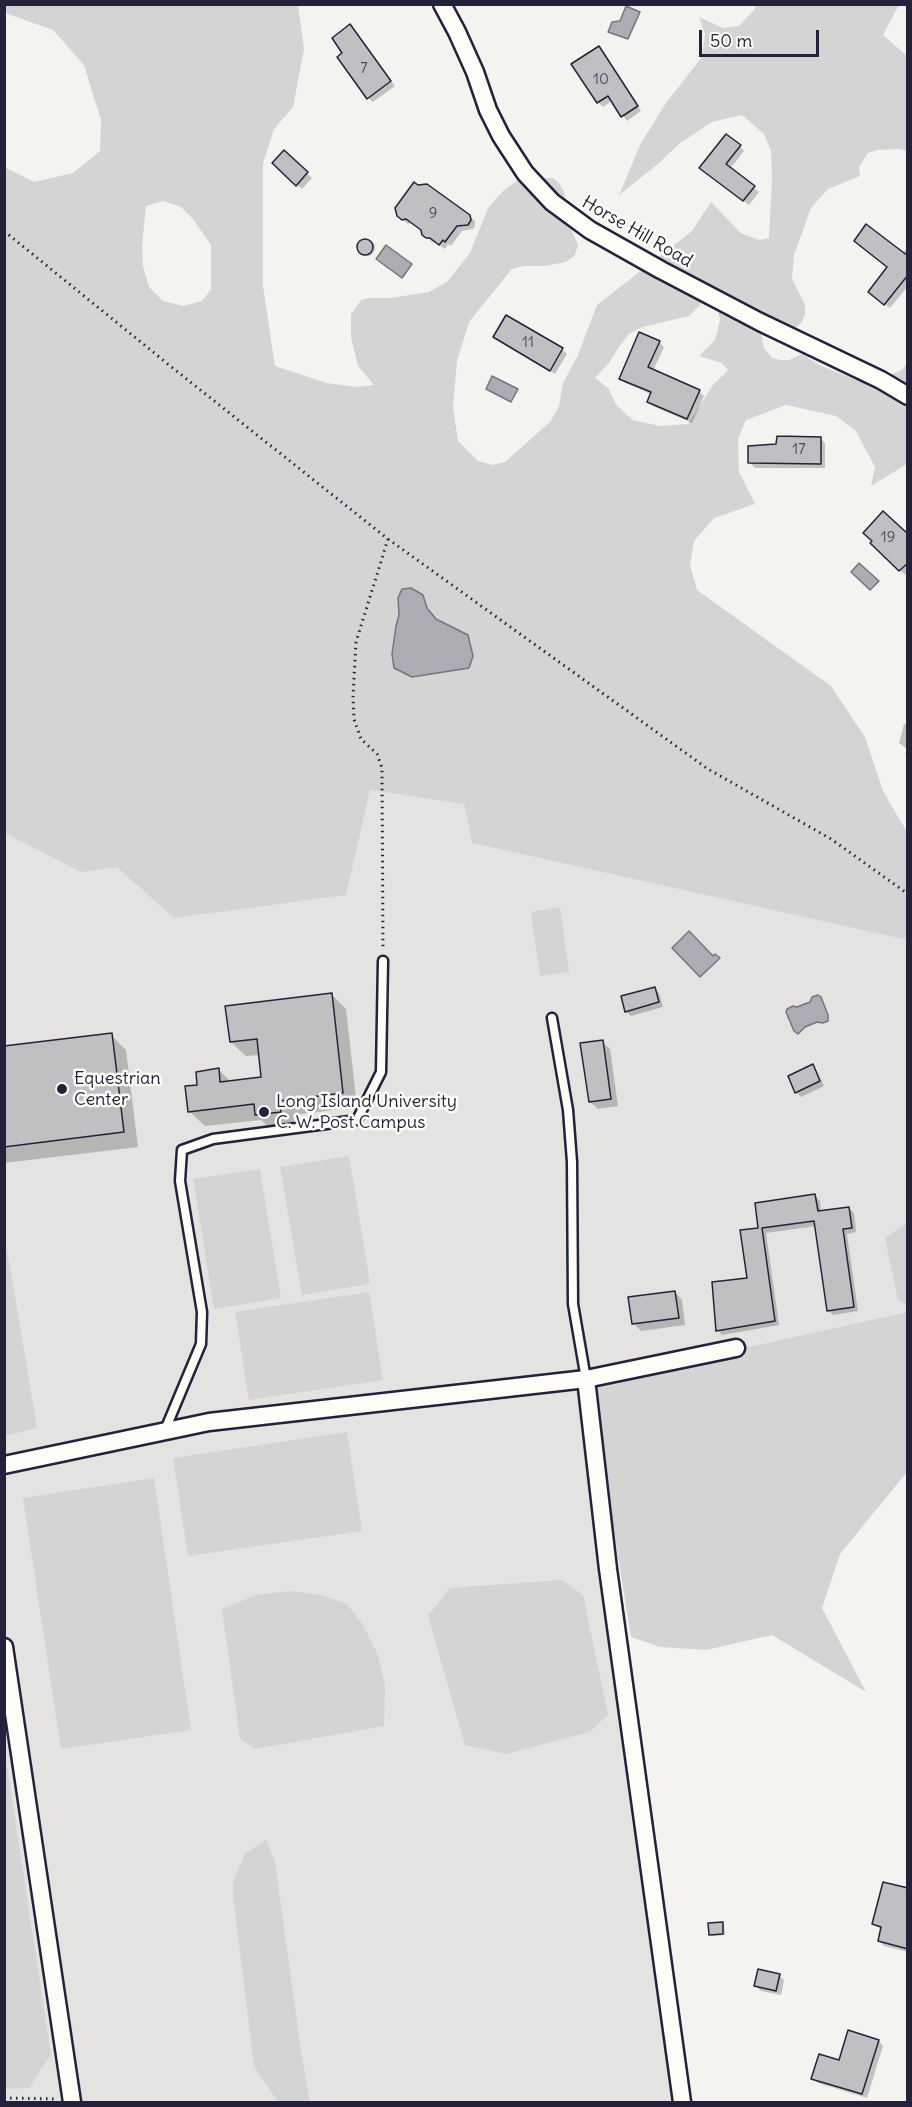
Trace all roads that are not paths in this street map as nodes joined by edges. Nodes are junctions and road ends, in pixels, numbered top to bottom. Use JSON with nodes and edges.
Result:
{"nodes":[{"id":1,"x":442,"y":4,"type":"edge"},
{"id":2,"x":908,"y":396,"type":"edge"},
{"id":3,"x":383,"y":961,"type":"road end"},
{"id":4,"x":552,"y":1018,"type":"dead end"},
{"id":5,"x":736,"y":1348,"type":"dead end"},
{"id":6,"x":586,"y":1379,"type":"junction"},
{"id":7,"x":165,"y":1431,"type":"junction"},
{"id":8,"x":4,"y":1465,"type":"edge"},
{"id":9,"x":4,"y":1647,"type":"edge"},
{"id":10,"x":72,"y":2101,"type":"edge"},
{"id":11,"x":682,"y":2103,"type":"edge"}],
"edges":[{"from":1,"to":2,"type":"street","name":"Horse Hill Road"},
{"from":3,"to":7,"type":"lane"},
{"from":4,"to":6,"type":"lane"},
{"from":5,"to":6,"type":"street"},
{"from":6,"to":7,"type":"street"},
{"from":6,"to":11,"type":"street"},
{"from":7,"to":8,"type":"street"},
{"from":9,"to":10,"type":"street"}]}
